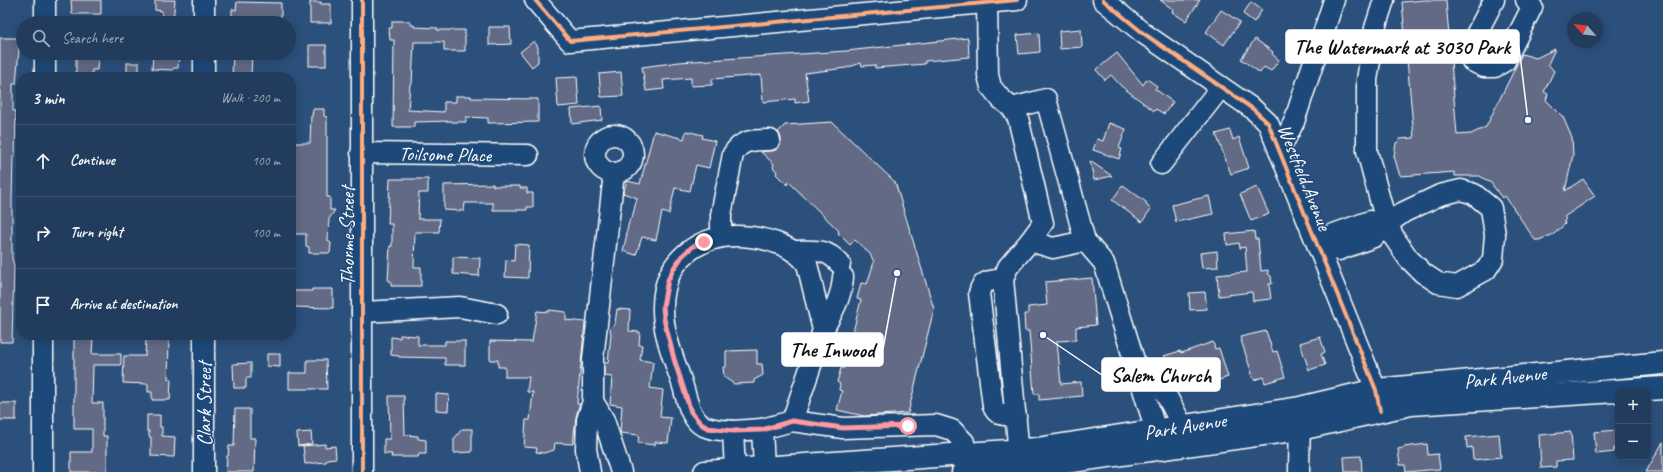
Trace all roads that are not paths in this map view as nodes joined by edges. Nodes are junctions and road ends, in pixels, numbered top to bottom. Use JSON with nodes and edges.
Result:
{"nodes":[{"id":1,"x":45,"y":0,"type":"edge"},
{"id":2,"x":204,"y":0,"type":"edge"},
{"id":3,"x":362,"y":0,"type":"edge"},
{"id":4,"x":534,"y":0,"type":"edge"},
{"id":5,"x":1017,"y":0,"type":"edge"},
{"id":6,"x":1103,"y":0,"type":"edge"},
{"id":7,"x":1334,"y":0,"type":"edge"},
{"id":8,"x":1384,"y":0,"type":"edge"},
{"id":9,"x":1494,"y":0,"type":"edge"},
{"id":10,"x":1526,"y":0,"type":"edge"},
{"id":11,"x":987,"y":2,"type":"junction"},
{"id":12,"x":45,"y":16,"type":"edge"},
{"id":13,"x":204,"y":16,"type":"edge"},
{"id":14,"x":45,"y":60,"type":"edge"},
{"id":15,"x":204,"y":60,"type":"edge"},
{"id":16,"x":45,"y":72,"type":"edge"},
{"id":17,"x":204,"y":72,"type":"edge"},
{"id":18,"x":1221,"y":87,"type":"junction"},
{"id":19,"x":1012,"y":108,"type":"junction"},
{"id":20,"x":770,"y":140,"type":"dead end"},
{"id":21,"x":1279,"y":151,"type":"junction"},
{"id":22,"x":361,"y":153,"type":"junction"},
{"id":23,"x":528,"y":155,"type":"dead end"},
{"id":24,"x":1161,"y":164,"type":"dead end"},
{"id":25,"x":614,"y":173,"type":"dead end"},
{"id":26,"x":1387,"y":224,"type":"junction"},
{"id":27,"x":721,"y":237,"type":"junction"},
{"id":28,"x":1030,"y":241,"type":"junction"},
{"id":29,"x":1085,"y":241,"type":"junction"},
{"id":30,"x":1318,"y":247,"type":"junction"},
{"id":31,"x":793,"y":251,"type":"junction"},
{"id":32,"x":362,"y":312,"type":"junction"},
{"id":33,"x":497,"y":314,"type":"dead end"},
{"id":34,"x":823,"y":330,"type":"junction"},
{"id":35,"x":44,"y":340,"type":"edge"},
{"id":36,"x":204,"y":340,"type":"edge"},
{"id":37,"x":1663,"y":363,"type":"edge"},
{"id":38,"x":1638,"y":364,"type":"junction"},
{"id":39,"x":1155,"y":374,"type":"dead end"},
{"id":40,"x":1659,"y":391,"type":"edge"},
{"id":41,"x":593,"y":401,"type":"junction"},
{"id":42,"x":1378,"y":401,"type":"junction"},
{"id":43,"x":1300,"y":418,"type":"junction"},
{"id":44,"x":792,"y":421,"type":"junction"},
{"id":45,"x":1183,"y":427,"type":"junction"},
{"id":46,"x":762,"y":430,"type":"junction"},
{"id":47,"x":733,"y":431,"type":"junction"},
{"id":48,"x":1156,"y":431,"type":"junction"},
{"id":49,"x":1030,"y":461,"type":"edge"},
{"id":50,"x":965,"y":466,"type":"edge"},
{"id":51,"x":764,"y":467,"type":"junction"},
{"id":52,"x":735,"y":470,"type":"junction"},
{"id":53,"x":43,"y":472,"type":"edge"},
{"id":54,"x":204,"y":472,"type":"edge"},
{"id":55,"x":362,"y":472,"type":"edge"},
{"id":56,"x":590,"y":472,"type":"edge"},
{"id":57,"x":621,"y":472,"type":"edge"},
{"id":58,"x":705,"y":472,"type":"edge"},
{"id":59,"x":1299,"y":472,"type":"edge"}],
"edges":[{"from":1,"to":12,"type":"street"},
{"from":2,"to":13,"type":"street"},
{"from":3,"to":22,"type":"street","name":"Thorme Street"},
{"from":4,"to":11,"type":"street"},
{"from":5,"to":11,"type":"street"},
{"from":6,"to":18,"type":"street","name":"Westfield Avenue"},
{"from":7,"to":21,"type":"street"},
{"from":8,"to":26,"type":"street"},
{"from":9,"to":10,"type":"street"},
{"from":11,"to":19,"type":"street"},
{"from":14,"to":16,"type":"street"},
{"from":15,"to":17,"type":"street"},
{"from":18,"to":21,"type":"street","name":"Westfield Avenue"},
{"from":18,"to":24,"type":"street"},
{"from":19,"to":28,"type":"street"},
{"from":19,"to":29,"type":"street"},
{"from":20,"to":27,"type":"street"},
{"from":21,"to":30,"type":"street","name":"Westfield Avenue"},
{"from":22,"to":23,"type":"street","name":"Toilsome Place"},
{"from":22,"to":32,"type":"street","name":"Thorme Street"},
{"from":25,"to":41,"type":"street"},
{"from":26,"to":26,"type":"street"},
{"from":26,"to":30,"type":"street"},
{"from":27,"to":31,"type":"street"},
{"from":27,"to":47,"type":"street"},
{"from":28,"to":29,"type":"street"},
{"from":28,"to":49,"type":"street"},
{"from":29,"to":48,"type":"street"},
{"from":30,"to":42,"type":"street","name":"Westfield Avenue"},
{"from":31,"to":34,"type":"street"},
{"from":31,"to":34,"type":"street"},
{"from":32,"to":33,"type":"street"},
{"from":32,"to":55,"type":"street","name":"Thorme Street"},
{"from":34,"to":44,"type":"street"},
{"from":35,"to":53,"type":"street"},
{"from":36,"to":54,"type":"street","name":"Clark Street"},
{"from":37,"to":38,"type":"main road","name":"Park Avenue"},
{"from":38,"to":40,"type":"street"},
{"from":38,"to":42,"type":"main road","name":"Park Avenue"},
{"from":39,"to":45,"type":"street"},
{"from":40,"to":42,"type":"main road","name":"Park Avenue"},
{"from":41,"to":56,"type":"street"},
{"from":41,"to":57,"type":"street"},
{"from":42,"to":43,"type":"main road","name":"Park Avenue"},
{"from":43,"to":45,"type":"main road","name":"Park Avenue"},
{"from":43,"to":49,"type":"main road","name":"Park Avenue"},
{"from":43,"to":59,"type":"street"},
{"from":44,"to":46,"type":"street"},
{"from":44,"to":50,"type":"street"},
{"from":45,"to":48,"type":"main road","name":"Park Avenue"},
{"from":46,"to":47,"type":"street"},
{"from":46,"to":51,"type":"street"},
{"from":47,"to":52,"type":"street"},
{"from":48,"to":49,"type":"main road","name":"Park Avenue"},
{"from":49,"to":50,"type":"main road","name":"Park Avenue"},
{"from":50,"to":51,"type":"main road","name":"Park Avenue"},
{"from":51,"to":52,"type":"main road","name":"Park Avenue"},
{"from":52,"to":58,"type":"main road","name":"Park Avenue"}]}
